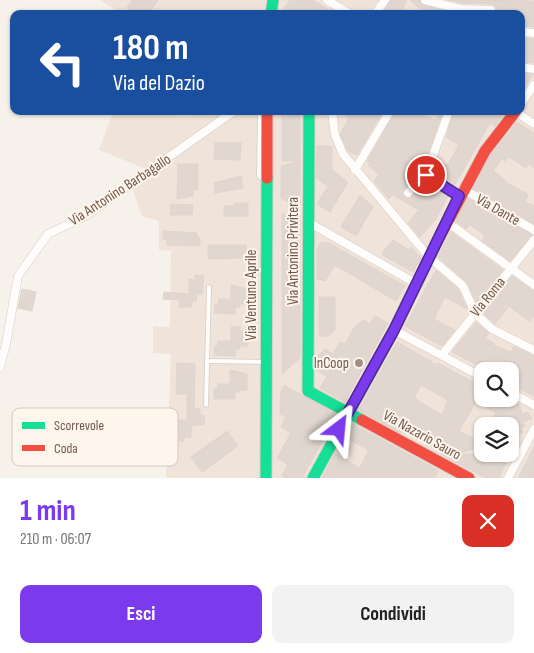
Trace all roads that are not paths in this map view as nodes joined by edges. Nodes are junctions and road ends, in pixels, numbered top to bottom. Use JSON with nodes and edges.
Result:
{"nodes":[{"id":1,"x":327,"y":0,"type":"edge"},
{"id":2,"x":425,"y":0,"type":"edge"},
{"id":3,"x":343,"y":10,"type":"edge"},
{"id":4,"x":471,"y":10,"type":"edge"},
{"id":5,"x":534,"y":85,"type":"edge"},
{"id":6,"x":525,"y":98,"type":"edge"},
{"id":7,"x":228,"y":115,"type":"edge"},
{"id":8,"x":260,"y":115,"type":"edge"},
{"id":9,"x":267,"y":115,"type":"edge"},
{"id":10,"x":308,"y":115,"type":"edge"},
{"id":11,"x":332,"y":115,"type":"edge"},
{"id":12,"x":388,"y":115,"type":"edge"},
{"id":13,"x":448,"y":115,"type":"edge"},
{"id":14,"x":512,"y":115,"type":"edge"},
{"id":15,"x":521,"y":115,"type":"edge"},
{"id":16,"x":534,"y":124,"type":"edge"},
{"id":17,"x":355,"y":170,"type":"junction"},
{"id":18,"x":426,"y":175,"type":"junction"},
{"id":19,"x":267,"y":182,"type":"junction"},
{"id":20,"x":408,"y":193,"type":"dead end"},
{"id":21,"x":461,"y":193,"type":"junction"},
{"id":22,"x":308,"y":222,"type":"junction"},
{"id":23,"x":447,"y":222,"type":"junction"},
{"id":24,"x":534,"y":230,"type":"edge"},
{"id":25,"x":534,"y":240,"type":"edge"},
{"id":26,"x":429,"y":257,"type":"junction"},
{"id":27,"x":511,"y":269,"type":"junction"},
{"id":28,"x":417,"y":284,"type":"junction"},
{"id":29,"x":534,"y":285,"type":"edge"},
{"id":30,"x":209,"y":287,"type":"dead end"},
{"id":31,"x":475,"y":313,"type":"junction"},
{"id":32,"x":394,"y":330,"type":"junction"},
{"id":33,"x":534,"y":350,"type":"edge"},
{"id":34,"x":442,"y":355,"type":"junction"},
{"id":35,"x":207,"y":361,"type":"junction"},
{"id":36,"x":266,"y":362,"type":"junction"},
{"id":37,"x":0,"y":367,"type":"edge"},
{"id":38,"x":474,"y":373,"type":"edge"},
{"id":39,"x":308,"y":391,"type":"joint"},
{"id":40,"x":519,"y":397,"type":"edge"},
{"id":41,"x":206,"y":405,"type":"dead end"},
{"id":42,"x":534,"y":405,"type":"edge"},
{"id":43,"x":348,"y":412,"type":"junction"},
{"id":44,"x":534,"y":429,"type":"edge"},
{"id":45,"x":266,"y":478,"type":"edge"},
{"id":46,"x":312,"y":478,"type":"edge"},
{"id":47,"x":469,"y":478,"type":"edge"},
{"id":48,"x":508,"y":478,"type":"edge"}],
"edges":[{"from":1,"to":3,"type":"street"},
{"from":2,"to":4,"type":"street"},
{"from":5,"to":6,"type":"street"},
{"from":7,"to":37,"type":"street","name":"Via Antonino Barbagallo"},
{"from":8,"to":19,"type":"lane"},
{"from":9,"to":19,"type":"street","name":"Via Ventuno Aprile"},
{"from":10,"to":22,"type":"street","name":"Via Antonino Privitera"},
{"from":11,"to":17,"type":"street"},
{"from":12,"to":17,"type":"street"},
{"from":13,"to":18,"type":"street"},
{"from":14,"to":21,"type":"street"},
{"from":15,"to":16,"type":"street"},
{"from":17,"to":26,"type":"street"},
{"from":18,"to":20,"type":"street"},
{"from":18,"to":21,"type":"street","name":"Via Dante"},
{"from":19,"to":36,"type":"street","name":"Via Ventuno Aprile"},
{"from":21,"to":23,"type":"street"},
{"from":21,"to":24,"type":"street","name":"Via Dante"},
{"from":22,"to":28,"type":"street"},
{"from":22,"to":39,"type":"street","name":"Via Antonino Privitera"},
{"from":23,"to":26,"type":"street"},
{"from":23,"to":27,"type":"street"},
{"from":25,"to":27,"type":"street","name":"Via Roma"},
{"from":26,"to":28,"type":"street"},
{"from":26,"to":31,"type":"street"},
{"from":27,"to":29,"type":"street"},
{"from":27,"to":31,"type":"street","name":"Via Roma"},
{"from":28,"to":32,"type":"street"},
{"from":30,"to":35,"type":"lane"},
{"from":31,"to":33,"type":"street"},
{"from":31,"to":34,"type":"street","name":"Via Roma"},
{"from":32,"to":34,"type":"street"},
{"from":32,"to":43,"type":"street"},
{"from":34,"to":38,"type":"street"},
{"from":35,"to":36,"type":"lane"},
{"from":35,"to":41,"type":"lane"},
{"from":36,"to":45,"type":"street","name":"Via Ventuno Aprile"},
{"from":39,"to":43,"type":"street","name":"Via Nazario Sauro"},
{"from":40,"to":42,"type":"street"},
{"from":43,"to":46,"type":"street"},
{"from":43,"to":47,"type":"street","name":"Via Nazario Sauro"},
{"from":44,"to":48,"type":"street"}]}
